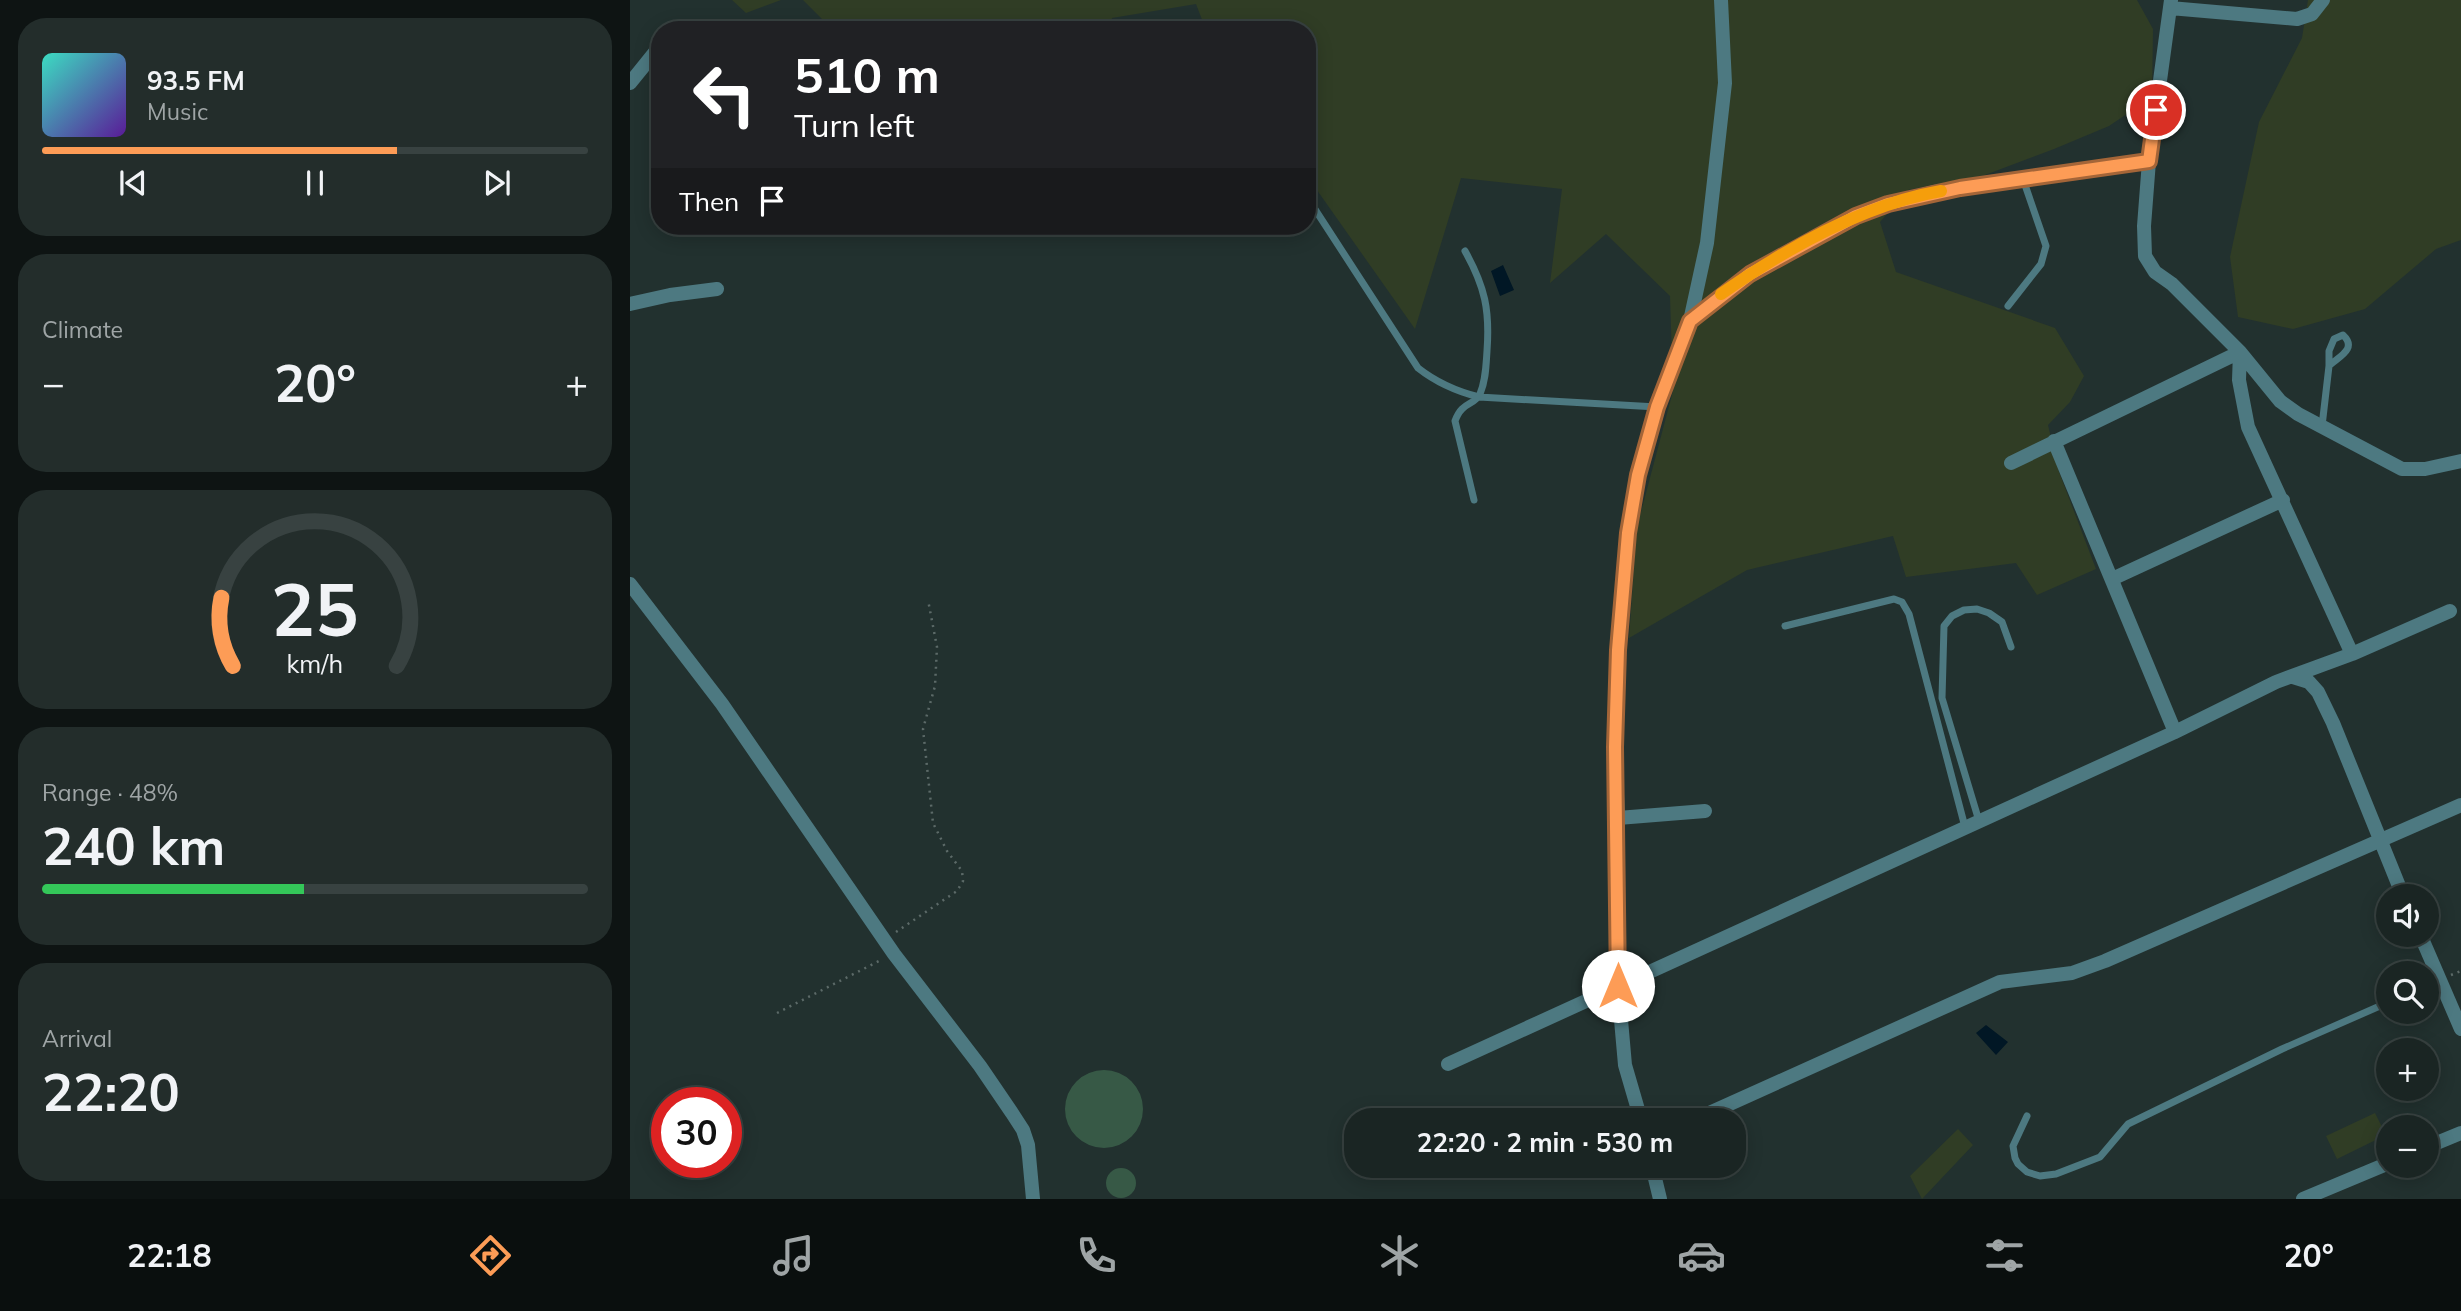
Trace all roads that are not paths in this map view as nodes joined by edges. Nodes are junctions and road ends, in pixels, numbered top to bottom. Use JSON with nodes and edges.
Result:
{"nodes":[{"id":1,"x":1721,"y":0,"type":"edge"},
{"id":2,"x":2323,"y":0,"type":"edge"},
{"id":3,"x":2170,"y":4,"type":"edge"},
{"id":4,"x":651,"y":57,"type":"edge"},
{"id":5,"x":630,"y":83,"type":"edge"},
{"id":6,"x":2149,"y":161,"type":"junction"},
{"id":7,"x":2023,"y":179,"type":"junction"},
{"id":8,"x":1316,"y":211,"type":"edge"},
{"id":9,"x":1465,"y":251,"type":"dead end"},
{"id":10,"x":717,"y":289,"type":"dead end"},
{"id":11,"x":630,"y":304,"type":"edge"},
{"id":12,"x":2008,"y":306,"type":"dead end"},
{"id":13,"x":1690,"y":321,"type":"junction"},
{"id":14,"x":2240,"y":352,"type":"junction"},
{"id":15,"x":2329,"y":366,"type":"dead end"},
{"id":16,"x":1479,"y":397,"type":"junction"},
{"id":17,"x":1657,"y":407,"type":"junction"},
{"id":18,"x":2322,"y":427,"type":"junction"},
{"id":19,"x":2054,"y":441,"type":"junction"},
{"id":20,"x":2461,"y":461,"type":"edge"},
{"id":21,"x":2011,"y":463,"type":"dead end"},
{"id":22,"x":1474,"y":500,"type":"dead end"},
{"id":23,"x":2283,"y":500,"type":"junction"},
{"id":24,"x":2112,"y":579,"type":"junction"},
{"id":25,"x":630,"y":584,"type":"edge"},
{"id":26,"x":2451,"y":611,"type":"dead end"},
{"id":27,"x":1786,"y":626,"type":"dead end"},
{"id":28,"x":2011,"y":647,"type":"dead end"},
{"id":29,"x":2352,"y":654,"type":"junction"},
{"id":30,"x":2293,"y":677,"type":"junction"},
{"id":31,"x":2175,"y":732,"type":"junction"},
{"id":32,"x":2461,"y":805,"type":"edge"},
{"id":33,"x":1705,"y":811,"type":"dead end"},
{"id":34,"x":1618,"y":818,"type":"junction"},
{"id":35,"x":1979,"y":821,"type":"junction"},
{"id":36,"x":1966,"y":828,"type":"junction"},
{"id":37,"x":2379,"y":840,"type":"junction"},
{"id":38,"x":2398,"y":884,"type":"edge"},
{"id":39,"x":1618,"y":986,"type":"junction"},
{"id":40,"x":2439,"y":992,"type":"edge"},
{"id":41,"x":2376,"y":1008,"type":"edge"},
{"id":42,"x":2461,"y":1030,"type":"edge"},
{"id":43,"x":1448,"y":1064,"type":"dead end"},
{"id":44,"x":1638,"y":1108,"type":"edge"},
{"id":45,"x":1721,"y":1108,"type":"edge"},
{"id":46,"x":2027,"y":1116,"type":"dead end"},
{"id":47,"x":2461,"y":1133,"type":"edge"},
{"id":48,"x":2439,"y":1142,"type":"edge"},
{"id":49,"x":2376,"y":1168,"type":"edge"},
{"id":50,"x":1655,"y":1178,"type":"edge"},
{"id":51,"x":1033,"y":1199,"type":"edge"},
{"id":52,"x":1660,"y":1199,"type":"edge"},
{"id":53,"x":2303,"y":1199,"type":"edge"}],
"edges":[{"from":1,"to":13,"type":"street"},
{"from":2,"to":3,"type":"street"},
{"from":3,"to":6,"type":"street"},
{"from":4,"to":5,"type":"street"},
{"from":6,"to":7,"type":"street"},
{"from":6,"to":14,"type":"street"},
{"from":7,"to":12,"type":"lane"},
{"from":7,"to":13,"type":"street"},
{"from":8,"to":16,"type":"lane"},
{"from":9,"to":16,"type":"lane"},
{"from":10,"to":11,"type":"street"},
{"from":13,"to":17,"type":"street"},
{"from":14,"to":18,"type":"street"},
{"from":14,"to":19,"type":"street"},
{"from":14,"to":23,"type":"street"},
{"from":15,"to":18,"type":"lane"},
{"from":16,"to":17,"type":"lane"},
{"from":16,"to":22,"type":"lane"},
{"from":17,"to":34,"type":"street"},
{"from":18,"to":20,"type":"street"},
{"from":19,"to":21,"type":"street"},
{"from":19,"to":24,"type":"street"},
{"from":23,"to":24,"type":"street"},
{"from":23,"to":29,"type":"street"},
{"from":24,"to":31,"type":"street"},
{"from":25,"to":51,"type":"street"},
{"from":26,"to":29,"type":"street"},
{"from":27,"to":36,"type":"lane"},
{"from":28,"to":35,"type":"lane"},
{"from":29,"to":30,"type":"street"},
{"from":30,"to":31,"type":"street"},
{"from":30,"to":37,"type":"street"},
{"from":31,"to":35,"type":"street"},
{"from":32,"to":37,"type":"street"},
{"from":33,"to":34,"type":"street"},
{"from":34,"to":39,"type":"street"},
{"from":35,"to":36,"type":"street"},
{"from":36,"to":39,"type":"street"},
{"from":37,"to":38,"type":"street"},
{"from":37,"to":45,"type":"street"},
{"from":39,"to":43,"type":"street"},
{"from":39,"to":44,"type":"street"},
{"from":40,"to":42,"type":"street"},
{"from":41,"to":46,"type":"lane"},
{"from":47,"to":48,"type":"street"},
{"from":49,"to":53,"type":"street"},
{"from":50,"to":52,"type":"street"}]}
